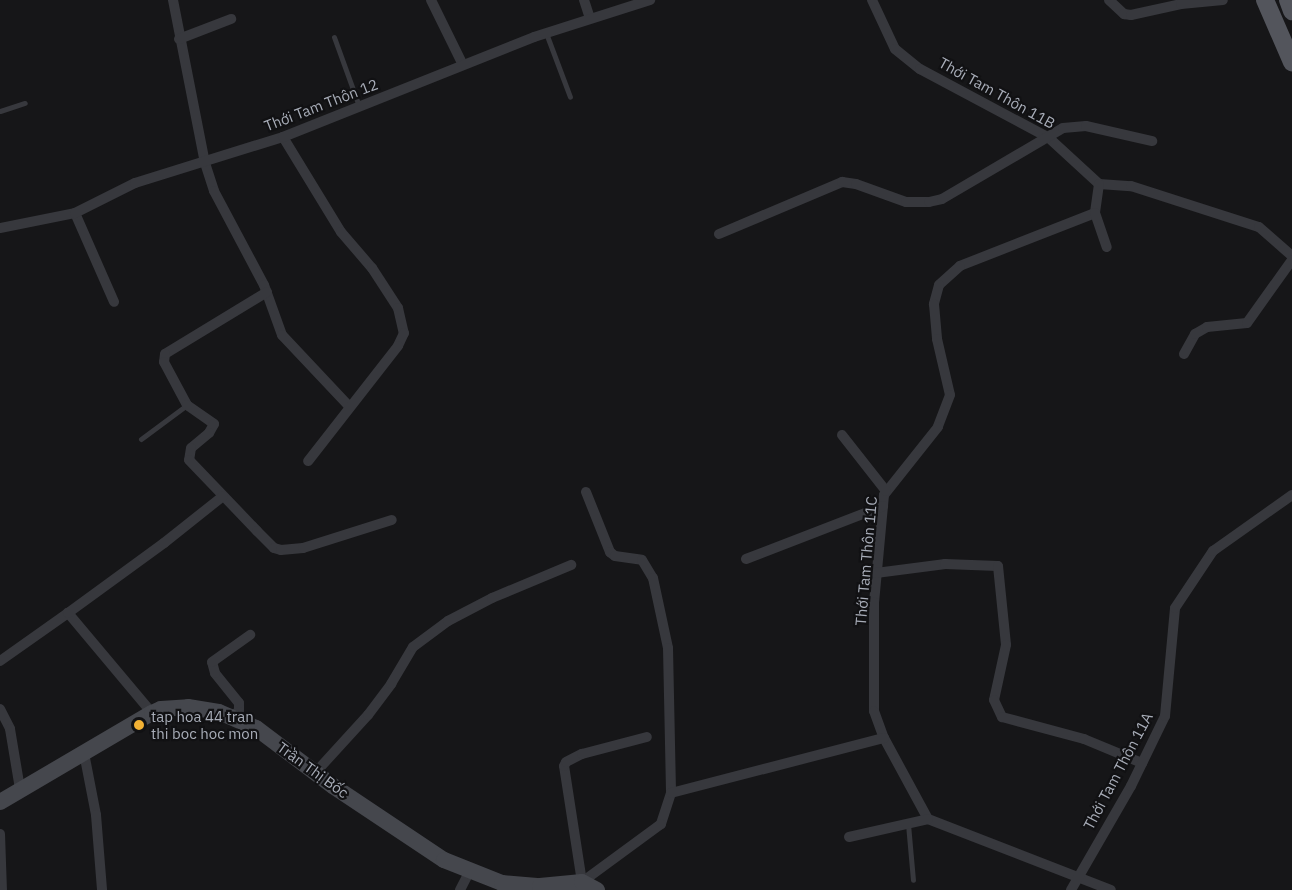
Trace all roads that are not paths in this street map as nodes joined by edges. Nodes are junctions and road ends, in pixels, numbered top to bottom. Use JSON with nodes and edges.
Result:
{"nodes":[{"id":1,"x":173,"y":0,"type":"edge"},
{"id":2,"x":431,"y":0,"type":"edge"},
{"id":3,"x":584,"y":0,"type":"edge"},
{"id":4,"x":650,"y":0,"type":"edge"},
{"id":5,"x":872,"y":0,"type":"edge"},
{"id":6,"x":1109,"y":0,"type":"edge"},
{"id":7,"x":1223,"y":0,"type":"edge"},
{"id":8,"x":1265,"y":0,"type":"edge"},
{"id":9,"x":1288,"y":0,"type":"edge"},
{"id":10,"x":1292,"y":10,"type":"edge"},
{"id":11,"x":590,"y":18,"type":"junction"},
{"id":12,"x":231,"y":19,"type":"dead end"},
{"id":13,"x":546,"y":33,"type":"junction"},
{"id":14,"x":334,"y":37,"type":"dead end"},
{"id":15,"x":179,"y":39,"type":"junction"},
{"id":16,"x":1292,"y":62,"type":"edge"},
{"id":17,"x":463,"y":65,"type":"junction"},
{"id":18,"x":570,"y":97,"type":"dead end"},
{"id":19,"x":25,"y":103,"type":"dead end"},
{"id":20,"x":359,"y":106,"type":"junction"},
{"id":21,"x":0,"y":111,"type":"edge"},
{"id":22,"x":283,"y":136,"type":"junction"},
{"id":23,"x":1049,"y":138,"type":"junction"},
{"id":24,"x":1152,"y":141,"type":"dead end"},
{"id":25,"x":206,"y":163,"type":"junction"},
{"id":26,"x":1099,"y":184,"type":"junction"},
{"id":27,"x":75,"y":213,"type":"junction"},
{"id":28,"x":1095,"y":213,"type":"junction"},
{"id":29,"x":0,"y":228,"type":"edge"},
{"id":30,"x":719,"y":234,"type":"dead end"},
{"id":31,"x":1107,"y":247,"type":"dead end"},
{"id":32,"x":1292,"y":258,"type":"edge"},
{"id":33,"x":267,"y":292,"type":"junction"},
{"id":34,"x":114,"y":302,"type":"dead end"},
{"id":35,"x":1184,"y":354,"type":"dead end"},
{"id":36,"x":187,"y":405,"type":"junction"},
{"id":37,"x":349,"y":406,"type":"junction"},
{"id":38,"x":842,"y":435,"type":"dead end"},
{"id":39,"x":141,"y":439,"type":"dead end"},
{"id":40,"x":308,"y":461,"type":"dead end"},
{"id":41,"x":886,"y":491,"type":"junction"},
{"id":42,"x":586,"y":492,"type":"dead end"},
{"id":43,"x":1292,"y":495,"type":"edge"},
{"id":44,"x":223,"y":496,"type":"junction"},
{"id":45,"x":883,"y":506,"type":"junction"},
{"id":46,"x":392,"y":520,"type":"dead end"},
{"id":47,"x":746,"y":559,"type":"dead end"},
{"id":48,"x":571,"y":565,"type":"dead end"},
{"id":49,"x":876,"y":573,"type":"junction"},
{"id":50,"x":68,"y":613,"type":"junction"},
{"id":51,"x":250,"y":635,"type":"dead end"},
{"id":52,"x":0,"y":661,"type":"edge"},
{"id":53,"x":0,"y":709,"type":"edge"},
{"id":54,"x":152,"y":713,"type":"junction"},
{"id":55,"x":233,"y":717,"type":"junction"},
{"id":56,"x":647,"y":736,"type":"dead end"},
{"id":57,"x":884,"y":738,"type":"junction"},
{"id":58,"x":84,"y":753,"type":"junction"},
{"id":59,"x":1142,"y":764,"type":"junction"},
{"id":60,"x":315,"y":773,"type":"junction"},
{"id":61,"x":20,"y":789,"type":"junction"},
{"id":62,"x":671,"y":793,"type":"junction"},
{"id":63,"x":0,"y":802,"type":"edge"},
{"id":64,"x":928,"y":819,"type":"junction"},
{"id":65,"x":908,"y":824,"type":"junction"},
{"id":66,"x":0,"y":834,"type":"edge"},
{"id":67,"x":849,"y":837,"type":"dead end"},
{"id":68,"x":470,"y":870,"type":"junction"},
{"id":69,"x":1078,"y":876,"type":"junction"},
{"id":70,"x":913,"y":880,"type":"dead end"},
{"id":71,"x":590,"y":886,"type":"edge"},
{"id":72,"x":2,"y":890,"type":"edge"},
{"id":73,"x":102,"y":890,"type":"edge"},
{"id":74,"x":460,"y":890,"type":"edge"},
{"id":75,"x":1071,"y":890,"type":"edge"},
{"id":76,"x":1111,"y":890,"type":"edge"}],
"edges":[{"from":1,"to":15,"type":"street"},
{"from":2,"to":17,"type":"street"},
{"from":3,"to":11,"type":"street"},
{"from":4,"to":11,"type":"street","name":"Thới Tam Thôn 12"},
{"from":5,"to":23,"type":"street","name":"Thới Tam Thôn 11B"},
{"from":6,"to":7,"type":"street"},
{"from":8,"to":16,"type":"main road"},
{"from":9,"to":10,"type":"main road"},
{"from":11,"to":13,"type":"street","name":"Thới Tam Thôn 12"},
{"from":12,"to":15,"type":"street"},
{"from":13,"to":17,"type":"street","name":"Thới Tam Thôn 12"},
{"from":13,"to":18,"type":"lane"},
{"from":14,"to":20,"type":"lane"},
{"from":15,"to":25,"type":"street"},
{"from":17,"to":20,"type":"street","name":"Thới Tam Thôn 12"},
{"from":19,"to":21,"type":"lane"},
{"from":20,"to":22,"type":"street","name":"Thới Tam Thôn 12"},
{"from":22,"to":25,"type":"street","name":"Thới Tam Thôn 12"},
{"from":22,"to":37,"type":"street"},
{"from":23,"to":24,"type":"street"},
{"from":23,"to":26,"type":"street","name":"Thới Tam Thôn 11B"},
{"from":23,"to":30,"type":"street"},
{"from":25,"to":27,"type":"street","name":"Thới Tam Thôn 12"},
{"from":25,"to":33,"type":"street"},
{"from":26,"to":28,"type":"street"},
{"from":26,"to":32,"type":"street"},
{"from":27,"to":29,"type":"street","name":"Thới Tam Thôn 12"},
{"from":27,"to":34,"type":"street"},
{"from":28,"to":31,"type":"street"},
{"from":28,"to":41,"type":"street","name":"Thới Tam Thôn 11C"},
{"from":32,"to":35,"type":"street"},
{"from":33,"to":36,"type":"street"},
{"from":33,"to":37,"type":"street"},
{"from":36,"to":39,"type":"lane"},
{"from":36,"to":44,"type":"street"},
{"from":37,"to":40,"type":"street"},
{"from":38,"to":41,"type":"street"},
{"from":41,"to":45,"type":"street","name":"Thới Tam Thôn 11C"},
{"from":42,"to":62,"type":"street"},
{"from":43,"to":59,"type":"street","name":"Thới Tam Thôn 11A"},
{"from":44,"to":46,"type":"street"},
{"from":44,"to":50,"type":"street"},
{"from":45,"to":47,"type":"street"},
{"from":45,"to":49,"type":"street","name":"Thới Tam Thôn 11C"},
{"from":48,"to":60,"type":"street"},
{"from":49,"to":57,"type":"street","name":"Thới Tam Thôn 11C"},
{"from":49,"to":59,"type":"street"},
{"from":50,"to":52,"type":"street"},
{"from":50,"to":54,"type":"street"},
{"from":51,"to":55,"type":"street"},
{"from":53,"to":61,"type":"street"},
{"from":54,"to":55,"type":"street","name":"Trần Thị Bốc"},
{"from":54,"to":58,"type":"street","name":"Trần Thị Bốc"},
{"from":55,"to":60,"type":"street","name":"Trần Thị Bốc"},
{"from":56,"to":71,"type":"street"},
{"from":57,"to":62,"type":"street"},
{"from":57,"to":64,"type":"street","name":"Thới Tam Thôn 11C"},
{"from":58,"to":61,"type":"street","name":"Trần Thị Bốc"},
{"from":58,"to":73,"type":"street"},
{"from":59,"to":69,"type":"street","name":"Thới Tam Thôn 11A"},
{"from":60,"to":68,"type":"street","name":"Trần Thị Bốc"},
{"from":61,"to":63,"type":"street","name":"Trần Thị Bốc"},
{"from":62,"to":71,"type":"street"},
{"from":64,"to":65,"type":"street"},
{"from":64,"to":69,"type":"street"},
{"from":65,"to":67,"type":"street"},
{"from":65,"to":70,"type":"lane"},
{"from":66,"to":72,"type":"street"},
{"from":68,"to":71,"type":"street","name":"Trần Thị Bốc"},
{"from":68,"to":74,"type":"street"},
{"from":69,"to":75,"type":"street","name":"Thới Tam Thôn 11A"},
{"from":69,"to":76,"type":"street"}]}
